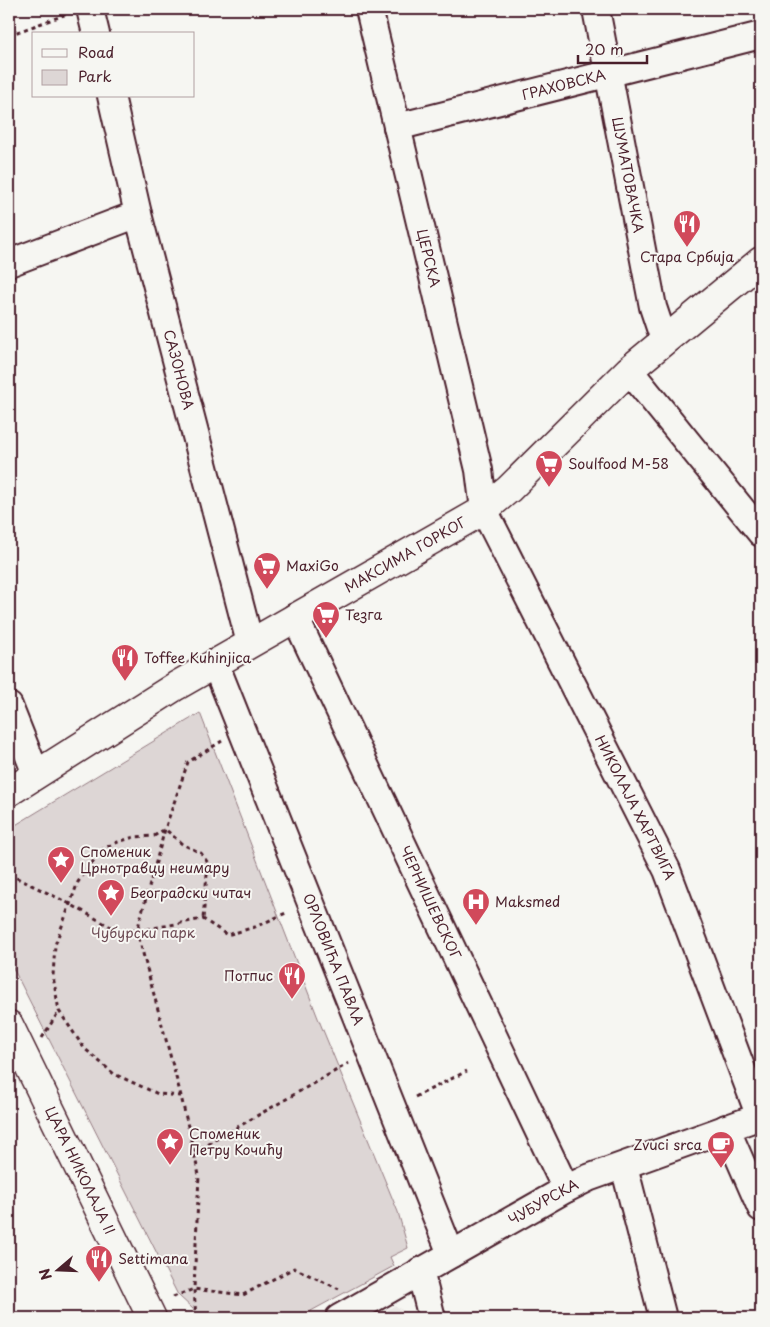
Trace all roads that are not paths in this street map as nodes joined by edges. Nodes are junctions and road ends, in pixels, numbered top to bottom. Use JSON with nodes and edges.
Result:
{"nodes":[{"id":1,"x":369,"y":9,"type":"edge"},
{"id":2,"x":596,"y":9,"type":"edge"},
{"id":3,"x":81,"y":10,"type":"edge"},
{"id":4,"x":95,"y":32,"type":"edge"},
{"id":5,"x":761,"y":35,"type":"edge"},
{"id":6,"x":608,"y":75,"type":"junction"},
{"id":7,"x":111,"y":98,"type":"edge"},
{"id":8,"x":398,"y":127,"type":"junction"},
{"id":9,"x":138,"y":214,"type":"junction"},
{"id":10,"x":761,"y":260,"type":"edge"},
{"id":11,"x":9,"y":264,"type":"edge"},
{"id":12,"x":664,"y":340,"type":"junction"},
{"id":13,"x":629,"y":370,"type":"junction"},
{"id":14,"x":484,"y":510,"type":"junction"},
{"id":15,"x":761,"y":533,"type":"edge"},
{"id":16,"x":295,"y":617,"type":"junction"},
{"id":17,"x":250,"y":643,"type":"junction"},
{"id":18,"x":216,"y":663,"type":"junction"},
{"id":19,"x":9,"y":706,"type":"edge"},
{"id":20,"x":36,"y":774,"type":"junction"},
{"id":21,"x":9,"y":792,"type":"edge"},
{"id":22,"x":9,"y":1025,"type":"edge"},
{"id":23,"x":760,"y":1116,"type":"edge"},
{"id":24,"x":726,"y":1128,"type":"junction"},
{"id":25,"x":624,"y":1166,"type":"junction"},
{"id":26,"x":566,"y":1189,"type":"junction"},
{"id":27,"x":761,"y":1208,"type":"edge"},
{"id":28,"x":450,"y":1254,"type":"junction"},
{"id":29,"x":420,"y":1271,"type":"junction"},
{"id":30,"x":152,"y":1318,"type":"edge"},
{"id":31,"x":339,"y":1318,"type":"edge"},
{"id":32,"x":432,"y":1318,"type":"edge"},
{"id":33,"x":663,"y":1318,"type":"edge"}],
"edges":[{"from":1,"to":8,"type":"street","name":"ЦЕРСКА"},
{"from":2,"to":6,"type":"street","name":"ШУМАТОВАЧКА"},
{"from":3,"to":4,"type":"street"},
{"from":5,"to":6,"type":"street","name":"ГРАХОВСКА"},
{"from":6,"to":8,"type":"street","name":"ГРАХОВСКА"},
{"from":6,"to":12,"type":"street","name":"ШУМАТОВАЧКА"},
{"from":7,"to":9,"type":"street","name":"САЗОНОВА"},
{"from":8,"to":14,"type":"street","name":"ЦЕРСКА"},
{"from":9,"to":11,"type":"street"},
{"from":9,"to":17,"type":"street","name":"САЗОНОВА"},
{"from":10,"to":12,"type":"main road","name":"МАКСИМА ГОРКОГ"},
{"from":12,"to":13,"type":"main road","name":"МАКСИМА ГОРКОГ"},
{"from":13,"to":14,"type":"main road","name":"МАКСИМА ГОРКОГ"},
{"from":13,"to":15,"type":"street"},
{"from":14,"to":16,"type":"main road","name":"МАКСИМА ГОРКОГ"},
{"from":14,"to":23,"type":"street","name":"НИКОЛАЈА ХАРТВИГА"},
{"from":16,"to":17,"type":"main road","name":"МАКСИМА ГОРКОГ"},
{"from":16,"to":26,"type":"street","name":"ЧЕРНИШЕВСКОГ"},
{"from":17,"to":18,"type":"main road","name":"МАКСИМА ГОРКОГ"},
{"from":18,"to":20,"type":"main road","name":"МАКСИМА ГОРКОГ"},
{"from":18,"to":28,"type":"street","name":"ОРЛОВИЋА ПАВЛА"},
{"from":19,"to":20,"type":"street"},
{"from":20,"to":21,"type":"main road","name":"МАКСИМА ГОРКОГ"},
{"from":22,"to":30,"type":"main road","name":"ЦАРА НИКОЛАЈА II"},
{"from":23,"to":24,"type":"street","name":"ЧУБУРСКА"},
{"from":24,"to":25,"type":"street","name":"ЧУБУРСКА"},
{"from":24,"to":27,"type":"street"},
{"from":25,"to":26,"type":"street","name":"ЧУБУРСКА"},
{"from":25,"to":33,"type":"street"},
{"from":26,"to":28,"type":"street","name":"ЧУБУРСКА"},
{"from":28,"to":29,"type":"street","name":"ЧУБУРСКА"},
{"from":29,"to":31,"type":"street","name":"ЧУБУРСКА"},
{"from":29,"to":32,"type":"street"}]}
